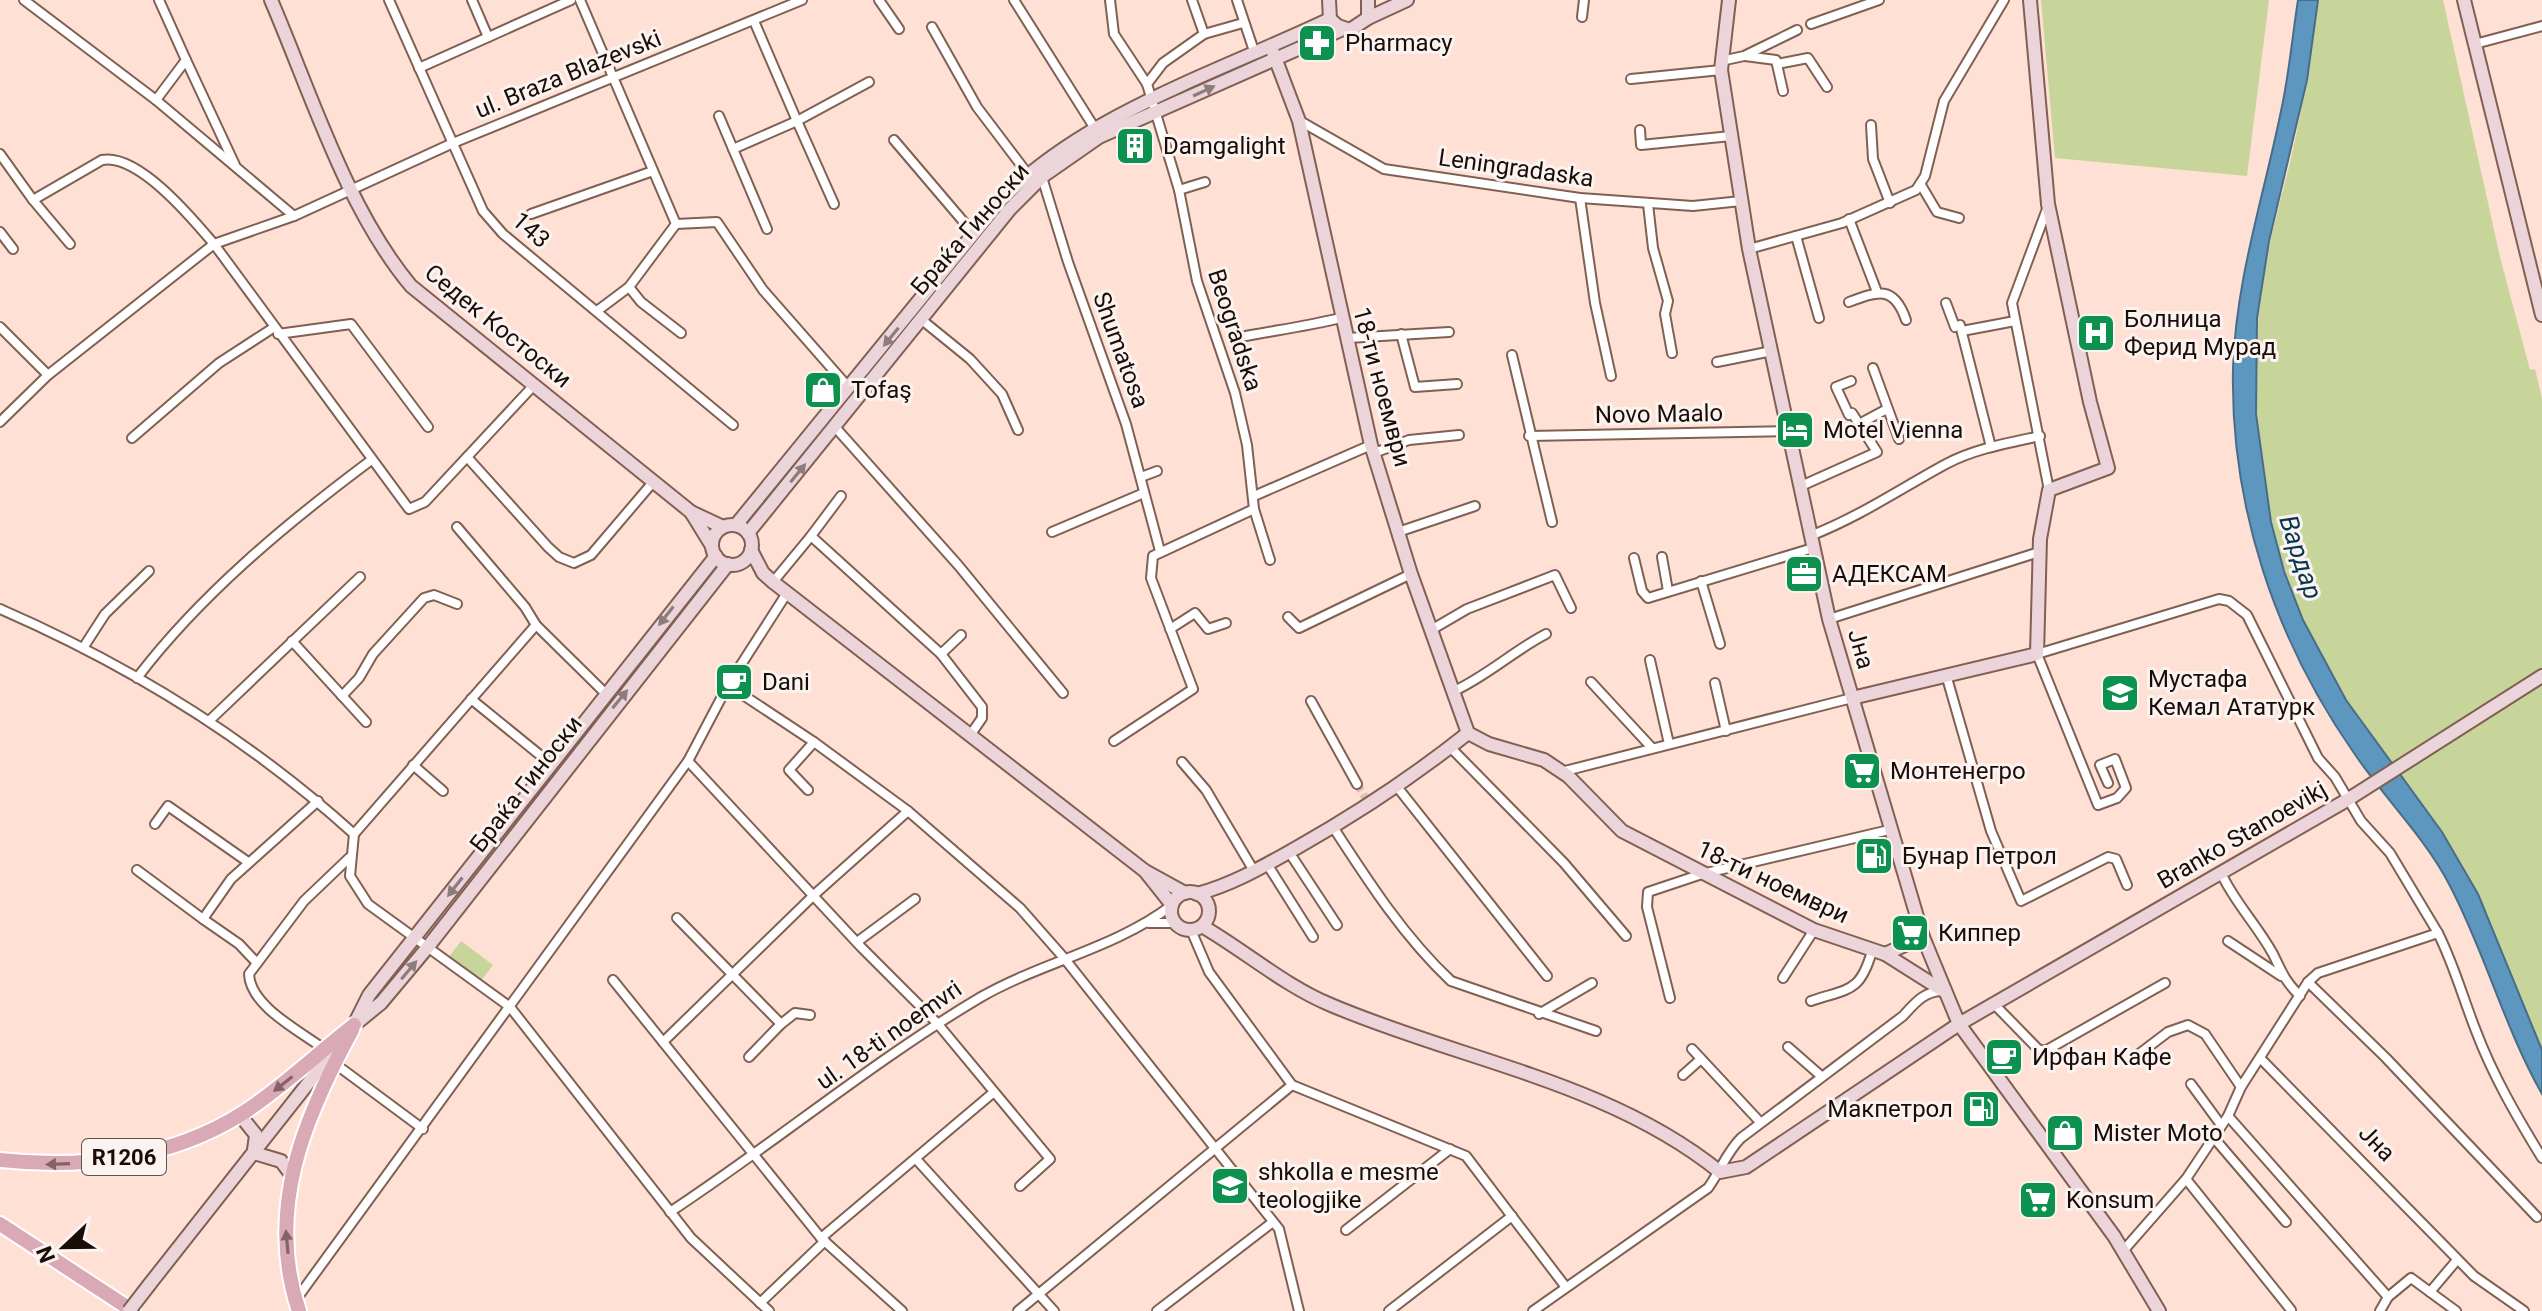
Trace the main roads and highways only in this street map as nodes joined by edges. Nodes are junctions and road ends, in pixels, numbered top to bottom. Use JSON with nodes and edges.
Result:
{"nodes":[{"id":1,"x":0,"y":1160,"type":"edge"},
{"id":2,"x":0,"y":1224,"type":"edge"},
{"id":3,"x":297,"y":1306,"type":"edge"},
{"id":4,"x":130,"y":1311,"type":"edge"}],
"edges":[{"from":3,"to":1,"type":"main road","number":"R1206","one_way":true},
{"from":2,"to":4,"type":"main road"}]}
